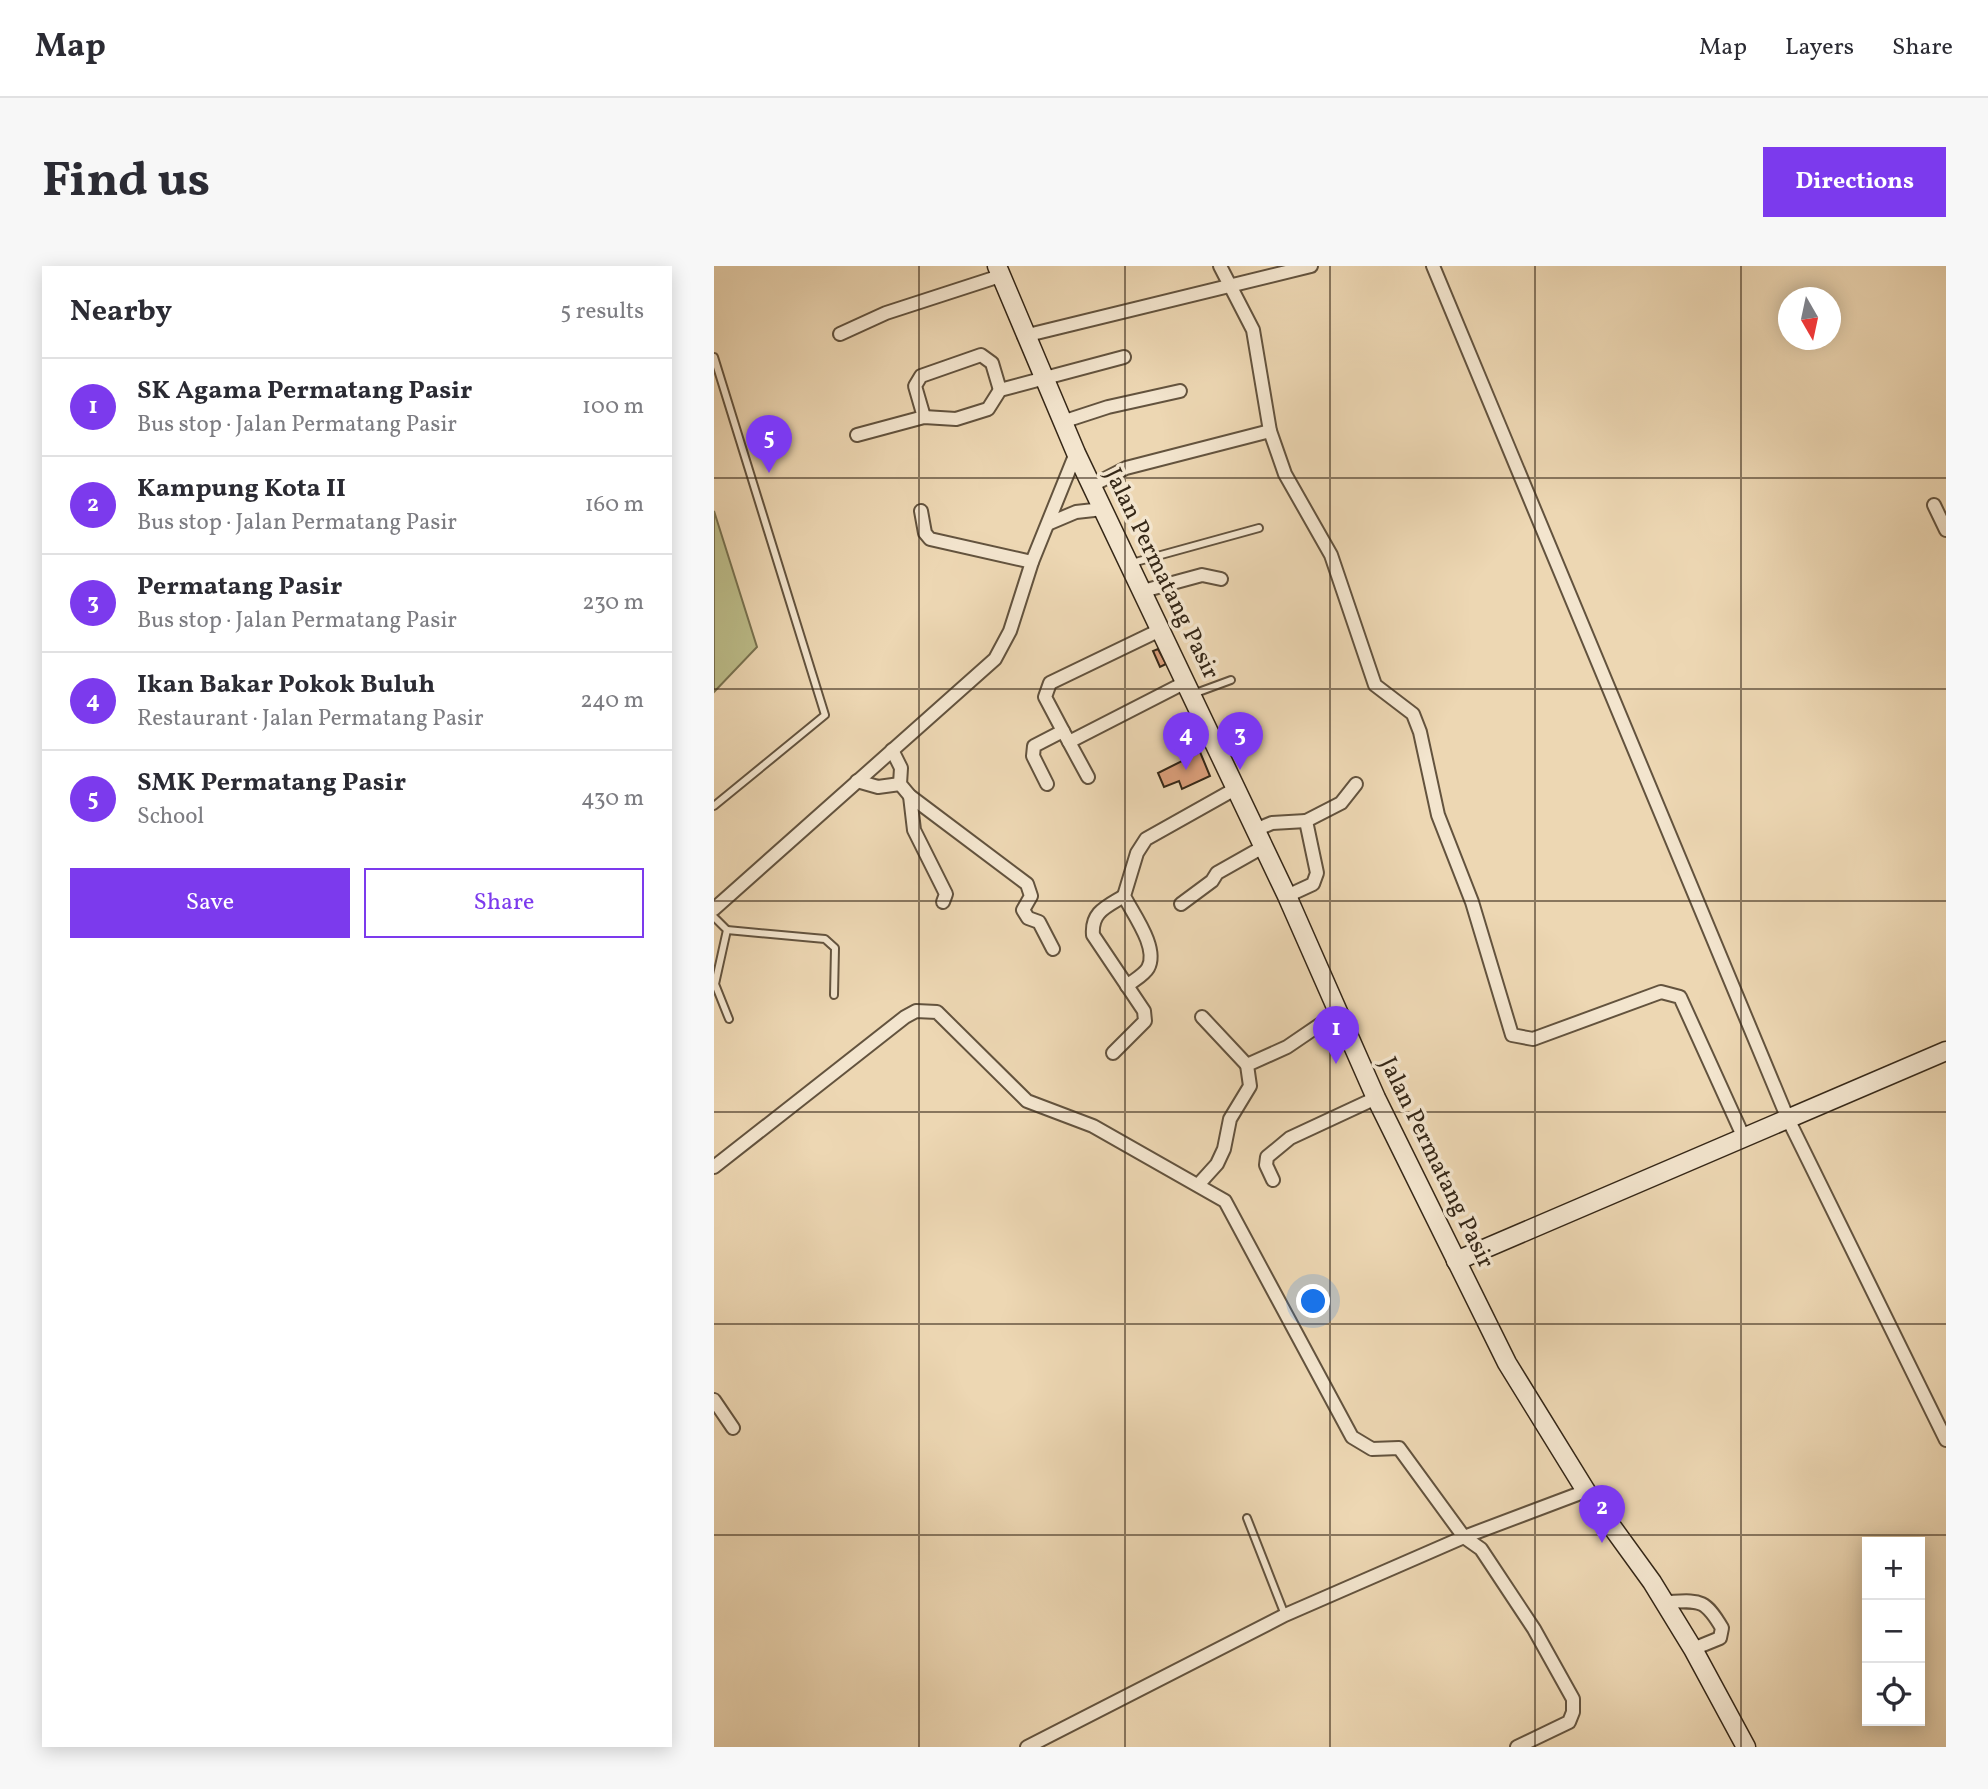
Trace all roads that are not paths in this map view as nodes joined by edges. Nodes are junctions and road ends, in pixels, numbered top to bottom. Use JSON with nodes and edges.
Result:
{"nodes":[{"id":1,"x":1220,"y":266,"type":"edge"},
{"id":2,"x":1311,"y":266,"type":"edge"},
{"id":3,"x":1433,"y":266,"type":"edge"},
{"id":4,"x":998,"y":271,"type":"edge"},
{"id":5,"x":1230,"y":286,"type":"junction"},
{"id":6,"x":840,"y":334,"type":"dead end"},
{"id":7,"x":1024,"y":336,"type":"junction"},
{"id":8,"x":714,"y":357,"type":"edge"},
{"id":9,"x":1124,"y":357,"type":"dead end"},
{"id":10,"x":1043,"y":377,"type":"junction"},
{"id":11,"x":1000,"y":390,"type":"junction"},
{"id":12,"x":1180,"y":391,"type":"dead end"},
{"id":13,"x":925,"y":417,"type":"junction"},
{"id":14,"x":1062,"y":422,"type":"junction"},
{"id":15,"x":1270,"y":431,"type":"junction"},
{"id":16,"x":857,"y":435,"type":"dead end"},
{"id":17,"x":1076,"y":453,"type":"junction"},
{"id":18,"x":1091,"y":486,"type":"junction"},
{"id":19,"x":1934,"y":505,"type":"dead end"},
{"id":20,"x":1103,"y":509,"type":"junction"},
{"id":21,"x":921,"y":511,"type":"dead end"},
{"id":22,"x":1050,"y":523,"type":"junction"},
{"id":23,"x":1259,"y":528,"type":"dead end"},
{"id":24,"x":1946,"y":530,"type":"edge"},
{"id":25,"x":1032,"y":562,"type":"junction"},
{"id":26,"x":1130,"y":564,"type":"junction"},
{"id":27,"x":1221,"y":579,"type":"dead end"},
{"id":28,"x":1143,"y":591,"type":"junction"},
{"id":29,"x":1160,"y":630,"type":"junction"},
{"id":30,"x":1231,"y":680,"type":"dead end"},
{"id":31,"x":1189,"y":688,"type":"junction"},
{"id":32,"x":1066,"y":737,"type":"junction"},
{"id":33,"x":892,"y":750,"type":"junction"},
{"id":34,"x":1087,"y":777,"type":"dead end"},
{"id":35,"x":857,"y":781,"type":"junction"},
{"id":36,"x":900,"y":784,"type":"junction"},
{"id":37,"x":1047,"y":784,"type":"dead end"},
{"id":38,"x":1356,"y":784,"type":"dead end"},
{"id":39,"x":1235,"y":789,"type":"junction"},
{"id":40,"x":910,"y":796,"type":"junction"},
{"id":41,"x":714,"y":806,"type":"edge"},
{"id":42,"x":1306,"y":821,"type":"junction"},
{"id":43,"x":1259,"y":839,"type":"junction"},
{"id":44,"x":1124,"y":896,"type":"junction"},
{"id":45,"x":1287,"y":896,"type":"junction"},
{"id":46,"x":943,"y":902,"type":"dead end"},
{"id":47,"x":1181,"y":905,"type":"dead end"},
{"id":48,"x":714,"y":909,"type":"edge"},
{"id":49,"x":714,"y":917,"type":"edge"},
{"id":50,"x":727,"y":930,"type":"junction"},
{"id":51,"x":1053,"y":949,"type":"dead end"},
{"id":52,"x":715,"y":985,"type":"edge"},
{"id":53,"x":1128,"y":986,"type":"junction"},
{"id":54,"x":834,"y":995,"type":"dead end"},
{"id":55,"x":1337,"y":1013,"type":"junction"},
{"id":56,"x":1202,"y":1017,"type":"dead end"},
{"id":57,"x":729,"y":1019,"type":"dead end"},
{"id":58,"x":1946,"y":1051,"type":"edge"},
{"id":59,"x":1113,"y":1053,"type":"dead end"},
{"id":60,"x":1247,"y":1065,"type":"junction"},
{"id":61,"x":1376,"y":1098,"type":"junction"},
{"id":62,"x":1788,"y":1119,"type":"junction"},
{"id":63,"x":1744,"y":1138,"type":"junction"},
{"id":64,"x":714,"y":1167,"type":"edge"},
{"id":65,"x":1273,"y":1180,"type":"dead end"},
{"id":66,"x":1198,"y":1185,"type":"junction"},
{"id":67,"x":1456,"y":1261,"type":"junction"},
{"id":68,"x":714,"y":1400,"type":"edge"},
{"id":69,"x":733,"y":1428,"type":"dead end"},
{"id":70,"x":1946,"y":1440,"type":"edge"},
{"id":71,"x":1586,"y":1491,"type":"junction"},
{"id":72,"x":1247,"y":1518,"type":"dead end"},
{"id":73,"x":1464,"y":1537,"type":"junction"},
{"id":74,"x":1664,"y":1602,"type":"junction"},
{"id":75,"x":1285,"y":1615,"type":"junction"},
{"id":76,"x":1693,"y":1649,"type":"junction"},
{"id":77,"x":1532,"y":1744,"type":"edge"},
{"id":78,"x":1027,"y":1747,"type":"edge"},
{"id":79,"x":1517,"y":1747,"type":"edge"},
{"id":80,"x":1746,"y":1747,"type":"edge"}],
"edges":[{"from":1,"to":5,"type":"street"},
{"from":2,"to":5,"type":"street"},
{"from":3,"to":62,"type":"street"},
{"from":4,"to":6,"type":"street"},
{"from":4,"to":7,"type":"main road","name":"Jalan Permatang Pasir"},
{"from":5,"to":7,"type":"street"},
{"from":5,"to":15,"type":"street"},
{"from":7,"to":10,"type":"main road","name":"Jalan Permatang Pasir"},
{"from":8,"to":41,"type":"lane"},
{"from":9,"to":10,"type":"street"},
{"from":10,"to":11,"type":"street"},
{"from":10,"to":14,"type":"main road","name":"Jalan Permatang Pasir"},
{"from":11,"to":13,"type":"street"},
{"from":11,"to":13,"type":"street"},
{"from":12,"to":14,"type":"street"},
{"from":13,"to":16,"type":"street"},
{"from":14,"to":17,"type":"main road","name":"Jalan Permatang Pasir"},
{"from":15,"to":18,"type":"street"},
{"from":15,"to":63,"type":"street"},
{"from":17,"to":18,"type":"main road","name":"Jalan Permatang Pasir"},
{"from":17,"to":22,"type":"street"},
{"from":18,"to":20,"type":"main road","name":"Jalan Permatang Pasir"},
{"from":19,"to":24,"type":"street"},
{"from":20,"to":22,"type":"street"},
{"from":20,"to":26,"type":"main road","name":"Jalan Permatang Pasir"},
{"from":21,"to":25,"type":"street"},
{"from":22,"to":25,"type":"street"},
{"from":23,"to":26,"type":"lane"},
{"from":25,"to":33,"type":"street"},
{"from":26,"to":28,"type":"main road","name":"Jalan Permatang Pasir"},
{"from":27,"to":28,"type":"street"},
{"from":28,"to":29,"type":"main road","name":"Jalan Permatang Pasir"},
{"from":29,"to":31,"type":"main road","name":"Jalan Permatang Pasir"},
{"from":29,"to":32,"type":"street"},
{"from":30,"to":31,"type":"lane"},
{"from":31,"to":32,"type":"street"},
{"from":31,"to":39,"type":"main road","name":"Jalan Permatang Pasir"},
{"from":32,"to":34,"type":"street"},
{"from":32,"to":37,"type":"street"},
{"from":33,"to":35,"type":"street"},
{"from":33,"to":36,"type":"street"},
{"from":35,"to":36,"type":"street"},
{"from":35,"to":48,"type":"street"},
{"from":36,"to":40,"type":"street"},
{"from":38,"to":42,"type":"street"},
{"from":39,"to":43,"type":"main road","name":"Jalan Permatang Pasir"},
{"from":39,"to":44,"type":"street"},
{"from":40,"to":46,"type":"street"},
{"from":40,"to":51,"type":"street"},
{"from":42,"to":43,"type":"street"},
{"from":42,"to":45,"type":"street"},
{"from":43,"to":45,"type":"main road","name":"Jalan Permatang Pasir"},
{"from":43,"to":47,"type":"street"},
{"from":44,"to":53,"type":"street"},
{"from":44,"to":53,"type":"street"},
{"from":45,"to":55,"type":"main road","name":"Jalan Permatang Pasir"},
{"from":49,"to":50,"type":"lane"},
{"from":50,"to":52,"type":"lane"},
{"from":50,"to":54,"type":"lane"},
{"from":52,"to":57,"type":"lane"},
{"from":53,"to":59,"type":"street"},
{"from":55,"to":60,"type":"street"},
{"from":55,"to":61,"type":"main road","name":"Jalan Permatang Pasir"},
{"from":56,"to":60,"type":"street"},
{"from":58,"to":62,"type":"main road"},
{"from":60,"to":66,"type":"street"},
{"from":61,"to":65,"type":"street"},
{"from":61,"to":67,"type":"main road","name":"Jalan Permatang Pasir"},
{"from":62,"to":63,"type":"main road"},
{"from":62,"to":70,"type":"street"},
{"from":63,"to":67,"type":"main road"},
{"from":64,"to":66,"type":"street"},
{"from":66,"to":73,"type":"street"},
{"from":67,"to":71,"type":"main road","name":"Jalan Permatang Pasir"},
{"from":68,"to":69,"type":"street"},
{"from":71,"to":73,"type":"street"},
{"from":71,"to":74,"type":"main road","name":"Jalan Permatang Pasir"},
{"from":72,"to":75,"type":"lane"},
{"from":73,"to":75,"type":"street"},
{"from":73,"to":77,"type":"street"},
{"from":74,"to":76,"type":"main road","name":"Jalan Permatang Pasir"},
{"from":74,"to":76,"type":"street"},
{"from":75,"to":78,"type":"street"},
{"from":76,"to":80,"type":"main road","name":"Jalan Permatang Pasir"},
{"from":77,"to":79,"type":"street"}]}
